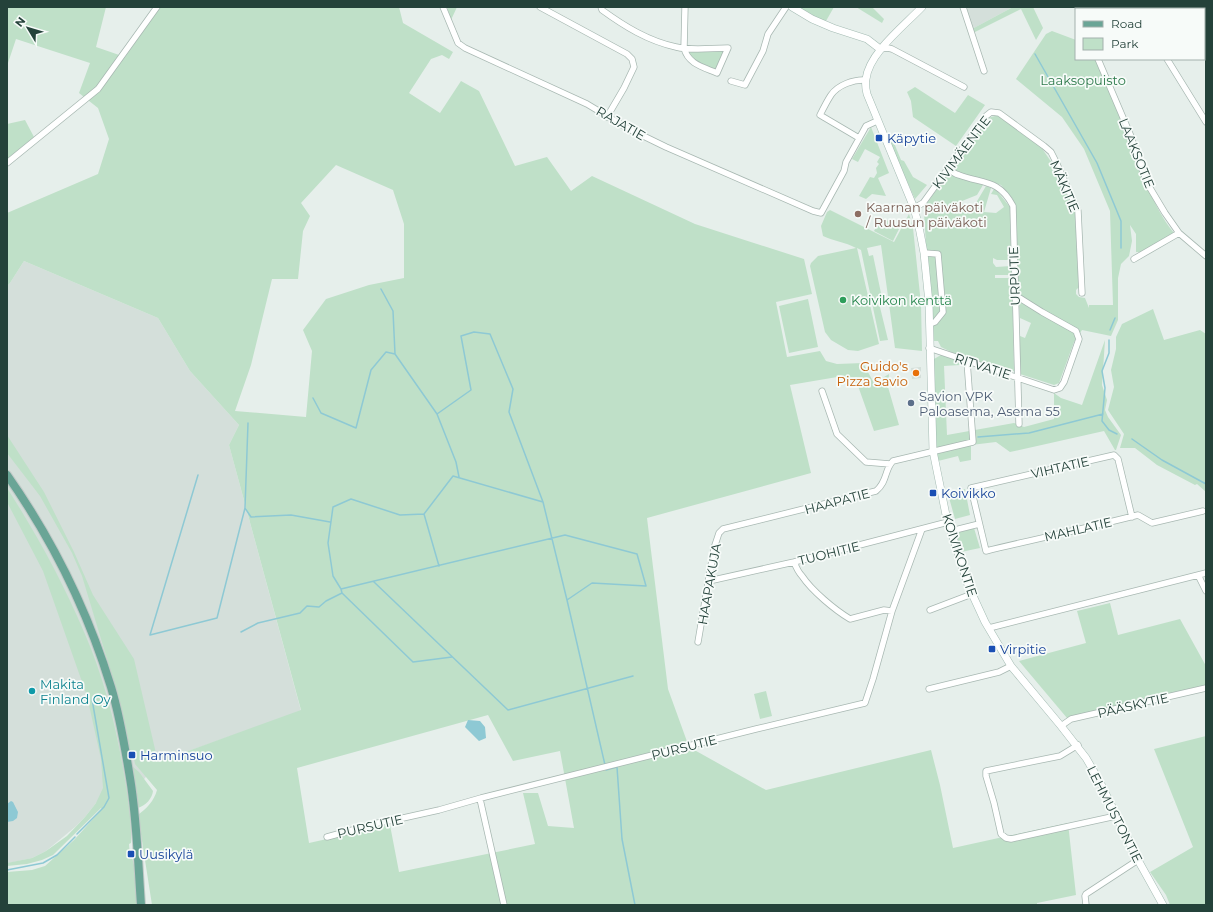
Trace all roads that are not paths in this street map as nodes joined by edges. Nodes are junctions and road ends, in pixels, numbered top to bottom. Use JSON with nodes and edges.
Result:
{"nodes":[{"id":1,"x":157,"y":7,"type":"edge"},
{"id":2,"x":443,"y":7,"type":"edge"},
{"id":3,"x":540,"y":7,"type":"edge"},
{"id":4,"x":601,"y":7,"type":"edge"},
{"id":5,"x":685,"y":7,"type":"edge"},
{"id":6,"x":786,"y":7,"type":"edge"},
{"id":7,"x":792,"y":7,"type":"edge"},
{"id":8,"x":922,"y":7,"type":"edge"},
{"id":9,"x":963,"y":7,"type":"edge"},
{"id":10,"x":684,"y":48,"type":"junction"},
{"id":11,"x":880,"y":49,"type":"junction"},
{"id":12,"x":1098,"y":60,"type":"edge"},
{"id":13,"x":1168,"y":60,"type":"edge"},
{"id":14,"x":984,"y":71,"type":"dead end"},
{"id":15,"x":866,"y":80,"type":"junction"},
{"id":16,"x":731,"y":82,"type":"dead end"},
{"id":17,"x":964,"y":87,"type":"dead end"},
{"id":18,"x":991,"y":112,"type":"joint"},
{"id":19,"x":608,"y":117,"type":"junction"},
{"id":20,"x":877,"y":121,"type":"junction"},
{"id":21,"x":1206,"y":122,"type":"edge"},
{"id":22,"x":859,"y":138,"type":"junction"},
{"id":23,"x":7,"y":164,"type":"edge"},
{"id":24,"x":948,"y":168,"type":"junction"},
{"id":25,"x":914,"y":208,"type":"junction"},
{"id":26,"x":1179,"y":233,"type":"junction"},
{"id":27,"x":924,"y":253,"type":"junction"},
{"id":28,"x":1206,"y":256,"type":"edge"},
{"id":29,"x":1134,"y":259,"type":"dead end"},
{"id":30,"x":1082,"y":293,"type":"dead end"},
{"id":31,"x":1015,"y":295,"type":"junction"},
{"id":32,"x":930,"y":324,"type":"junction"},
{"id":33,"x":930,"y":348,"type":"junction"},
{"id":34,"x":967,"y":361,"type":"junction"},
{"id":35,"x":1017,"y":377,"type":"junction"},
{"id":36,"x":822,"y":391,"type":"dead end"},
{"id":37,"x":1019,"y":424,"type":"dead end"},
{"id":38,"x":933,"y":451,"type":"junction"},
{"id":39,"x":890,"y":464,"type":"junction"},
{"id":40,"x":7,"y":475,"type":"edge"},
{"id":41,"x":1203,"y":511,"type":"dead end"},
{"id":42,"x":977,"y":516,"type":"joint"},
{"id":43,"x":1132,"y":517,"type":"junction"},
{"id":44,"x":948,"y":522,"type":"junction"},
{"id":45,"x":979,"y":524,"type":"junction"},
{"id":46,"x":723,"y":529,"type":"joint"},
{"id":47,"x":922,"y":529,"type":"junction"},
{"id":48,"x":951,"y":531,"type":"junction"},
{"id":49,"x":794,"y":562,"type":"junction"},
{"id":50,"x":1206,"y":573,"type":"edge"},
{"id":51,"x":1198,"y":575,"type":"junction"},
{"id":52,"x":709,"y":581,"type":"junction"},
{"id":53,"x":1206,"y":591,"type":"edge"},
{"id":54,"x":972,"y":594,"type":"junction"},
{"id":55,"x":930,"y":610,"type":"dead end"},
{"id":56,"x":892,"y":611,"type":"junction"},
{"id":57,"x":988,"y":628,"type":"junction"},
{"id":58,"x":698,"y":642,"type":"dead end"},
{"id":59,"x":1011,"y":666,"type":"junction"},
{"id":60,"x":1206,"y":688,"type":"edge"},
{"id":61,"x":930,"y":689,"type":"dead end"},
{"id":62,"x":1061,"y":726,"type":"junction"},
{"id":63,"x":1078,"y":746,"type":"junction"},
{"id":64,"x":480,"y":799,"type":"junction"},
{"id":65,"x":1116,"y":816,"type":"junction"},
{"id":66,"x":327,"y":837,"type":"dead end"},
{"id":67,"x":1138,"y":860,"type":"junction"},
{"id":68,"x":1085,"y":903,"type":"edge"},
{"id":69,"x":142,"y":905,"type":"edge"},
{"id":70,"x":504,"y":905,"type":"edge"},
{"id":71,"x":1163,"y":905,"type":"edge"}],
"edges":[{"from":1,"to":23,"type":"street"},
{"from":2,"to":19,"type":"street","name":"RAJATIE"},
{"from":3,"to":19,"type":"street"},
{"from":4,"to":10,"type":"street"},
{"from":5,"to":10,"type":"street"},
{"from":6,"to":16,"type":"street"},
{"from":7,"to":11,"type":"main road"},
{"from":8,"to":11,"type":"main road","name":"KOIVIKONTIE"},
{"from":9,"to":14,"type":"street"},
{"from":10,"to":10,"type":"street"},
{"from":11,"to":15,"type":"main road","name":"KOIVIKONTIE"},
{"from":11,"to":17,"type":"street"},
{"from":12,"to":26,"type":"street","name":"LAAKSOTIE"},
{"from":13,"to":21,"type":"street"},
{"from":15,"to":20,"type":"main road","name":"KOIVIKONTIE"},
{"from":15,"to":22,"type":"street"},
{"from":18,"to":24,"type":"street","name":"KIVIMÄENTIE"},
{"from":18,"to":30,"type":"street","name":"MÄKITIE"},
{"from":19,"to":22,"type":"street","name":"RAJATIE"},
{"from":20,"to":22,"type":"street"},
{"from":20,"to":25,"type":"main road","name":"KOIVIKONTIE"},
{"from":24,"to":25,"type":"street","name":"KIVIMÄENTIE"},
{"from":24,"to":31,"type":"street","name":"URPUTIE"},
{"from":25,"to":27,"type":"main road","name":"KOIVIKONTIE"},
{"from":26,"to":28,"type":"street","name":"LAAKSOTIE"},
{"from":26,"to":29,"type":"street"},
{"from":27,"to":32,"type":"main road","name":"KOIVIKONTIE"},
{"from":27,"to":32,"type":"street"},
{"from":31,"to":35,"type":"street","name":"URPUTIE"},
{"from":31,"to":35,"type":"street","name":"RITVATIE"},
{"from":32,"to":33,"type":"main road","name":"KOIVIKONTIE"},
{"from":33,"to":34,"type":"street","name":"RITVATIE"},
{"from":33,"to":38,"type":"main road","name":"KOIVIKONTIE"},
{"from":34,"to":35,"type":"street","name":"RITVATIE"},
{"from":34,"to":38,"type":"street"},
{"from":35,"to":37,"type":"street","name":"URPUTIE"},
{"from":36,"to":39,"type":"street"},
{"from":38,"to":39,"type":"street"},
{"from":38,"to":44,"type":"main road","name":"KOIVIKONTIE"},
{"from":39,"to":46,"type":"street","name":"HAAPATIE"},
{"from":40,"to":69,"type":"main road"},
{"from":41,"to":43,"type":"street","name":"MAHLATIE"},
{"from":42,"to":43,"type":"street","name":"VIHTATIE"},
{"from":42,"to":45,"type":"street","name":"MAHLATIE"},
{"from":43,"to":45,"type":"street","name":"MAHLATIE"},
{"from":44,"to":47,"type":"street","name":"TUOHITIE"},
{"from":44,"to":48,"type":"main road","name":"KOIVIKONTIE"},
{"from":45,"to":48,"type":"street"},
{"from":46,"to":52,"type":"street","name":"HAAPAKUJA"},
{"from":47,"to":49,"type":"street","name":"TUOHITIE"},
{"from":47,"to":56,"type":"street","name":"PURSUTIE"},
{"from":48,"to":54,"type":"main road","name":"KOIVIKONTIE"},
{"from":49,"to":52,"type":"street","name":"TUOHITIE"},
{"from":49,"to":56,"type":"street"},
{"from":50,"to":51,"type":"street"},
{"from":51,"to":53,"type":"street"},
{"from":51,"to":57,"type":"street"},
{"from":52,"to":58,"type":"street","name":"HAAPAKUJA"},
{"from":54,"to":55,"type":"street"},
{"from":54,"to":57,"type":"main road","name":"KOIVIKONTIE"},
{"from":56,"to":64,"type":"street","name":"PURSUTIE"},
{"from":57,"to":59,"type":"main road","name":"KOIVIKONTIE"},
{"from":59,"to":61,"type":"street"},
{"from":59,"to":62,"type":"main road","name":"KOIVIKONTIE"},
{"from":60,"to":62,"type":"street","name":"PÄÄSKYTIE"},
{"from":62,"to":63,"type":"main road","name":"LEHMUSTONTIE"},
{"from":63,"to":65,"type":"main road","name":"LEHMUSTONTIE"},
{"from":63,"to":65,"type":"street"},
{"from":64,"to":66,"type":"street","name":"PURSUTIE"},
{"from":64,"to":70,"type":"street"},
{"from":65,"to":67,"type":"main road","name":"LEHMUSTONTIE"},
{"from":67,"to":68,"type":"street"},
{"from":67,"to":71,"type":"main road","name":"LEHMUSTONTIE"}]}
